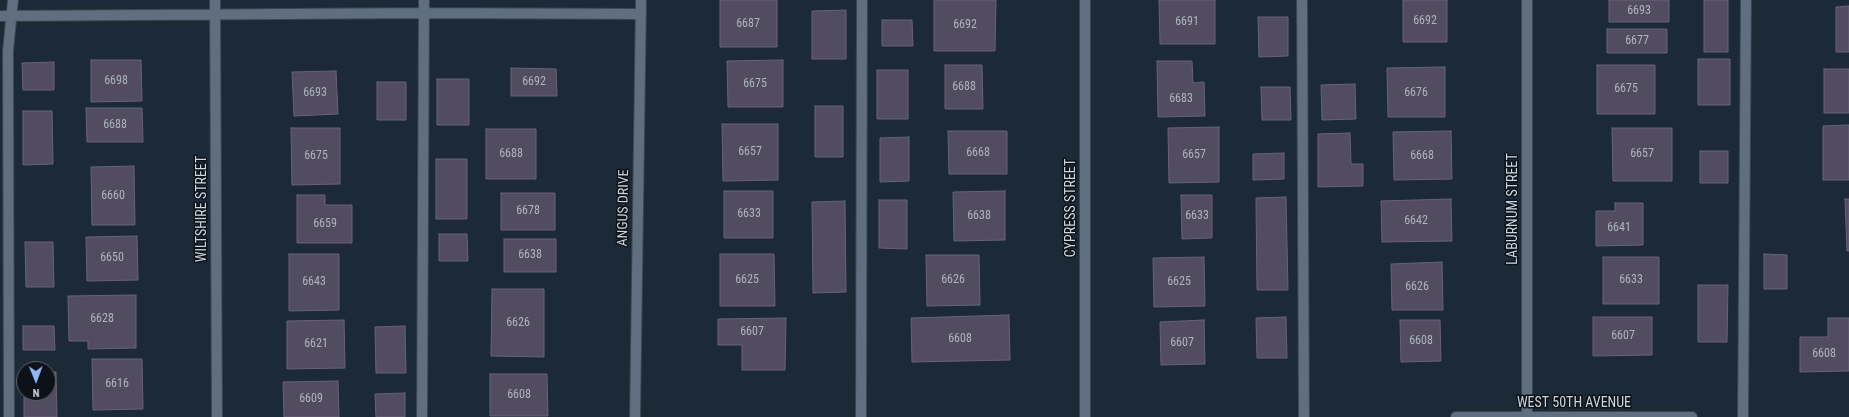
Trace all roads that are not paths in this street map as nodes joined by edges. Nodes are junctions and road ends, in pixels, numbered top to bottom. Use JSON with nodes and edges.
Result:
{"nodes":[{"id":1,"x":13,"y":0,"type":"edge"},
{"id":2,"x":215,"y":0,"type":"edge"},
{"id":3,"x":424,"y":0,"type":"edge"},
{"id":4,"x":641,"y":0,"type":"edge"},
{"id":5,"x":862,"y":0,"type":"edge"},
{"id":6,"x":1085,"y":0,"type":"edge"},
{"id":7,"x":1302,"y":0,"type":"edge"},
{"id":8,"x":1527,"y":0,"type":"edge"},
{"id":9,"x":1746,"y":0,"type":"edge"},
{"id":10,"x":424,"y":13,"type":"junction"},
{"id":11,"x":215,"y":14,"type":"junction"},
{"id":12,"x":640,"y":14,"type":"junction"},
{"id":13,"x":0,"y":16,"type":"edge"},
{"id":14,"x":12,"y":16,"type":"junction"},
{"id":15,"x":9,"y":417,"type":"edge"},
{"id":16,"x":216,"y":417,"type":"edge"},
{"id":17,"x":422,"y":417,"type":"edge"},
{"id":18,"x":635,"y":417,"type":"edge"},
{"id":19,"x":861,"y":417,"type":"edge"},
{"id":20,"x":1085,"y":417,"type":"edge"},
{"id":21,"x":1304,"y":417,"type":"edge"},
{"id":22,"x":1456,"y":417,"type":"edge"},
{"id":23,"x":1527,"y":417,"type":"edge"},
{"id":24,"x":1692,"y":417,"type":"edge"},
{"id":25,"x":1743,"y":417,"type":"edge"}],
"edges":[{"from":1,"to":14,"type":"street"},
{"from":2,"to":11,"type":"street","name":"WILTSHIRE STREET"},
{"from":3,"to":10,"type":"street"},
{"from":4,"to":12,"type":"street","name":"ANGUS DRIVE"},
{"from":5,"to":19,"type":"street"},
{"from":6,"to":20,"type":"street","name":"CYPRESS STREET"},
{"from":7,"to":21,"type":"street"},
{"from":8,"to":23,"type":"street","name":"LABURNUM STREET"},
{"from":9,"to":25,"type":"street"},
{"from":10,"to":11,"type":"street"},
{"from":10,"to":12,"type":"street"},
{"from":10,"to":17,"type":"street"},
{"from":11,"to":14,"type":"street"},
{"from":11,"to":16,"type":"street","name":"WILTSHIRE STREET"},
{"from":12,"to":18,"type":"street","name":"ANGUS DRIVE"},
{"from":13,"to":14,"type":"street"},
{"from":14,"to":15,"type":"street"},
{"from":22,"to":23,"type":"street","name":"WEST 50TH AVENUE"},
{"from":23,"to":24,"type":"street","name":"WEST 50TH AVENUE"}]}
